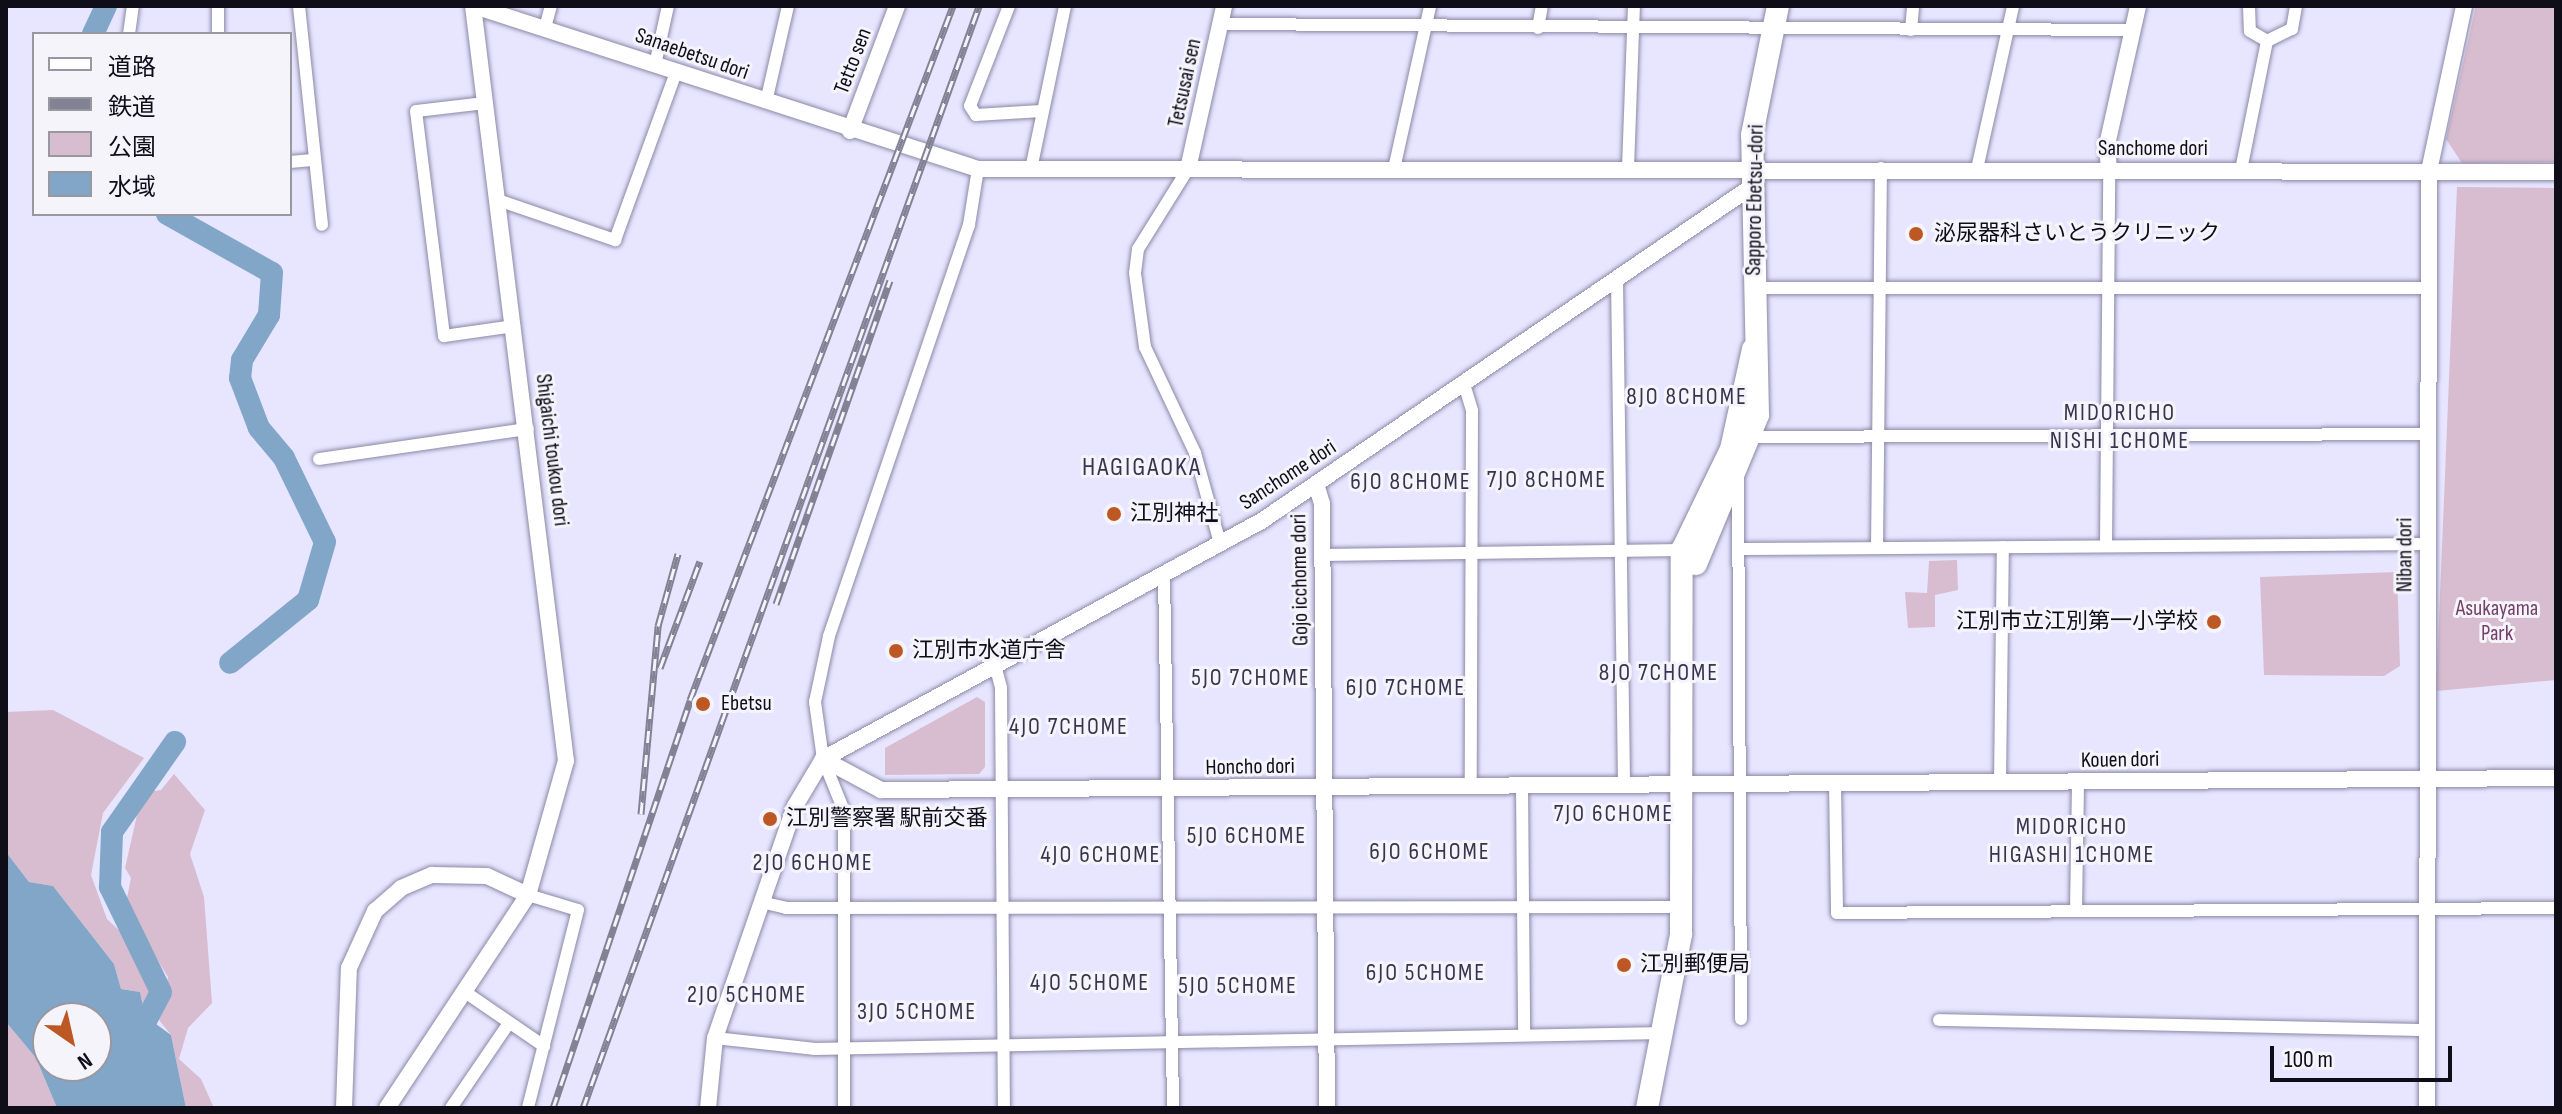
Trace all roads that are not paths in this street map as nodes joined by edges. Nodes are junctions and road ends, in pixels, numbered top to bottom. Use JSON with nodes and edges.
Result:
{"nodes":[{"id":1,"x":133,"y":6,"type":"edge"},
{"id":2,"x":218,"y":6,"type":"edge"},
{"id":3,"x":299,"y":6,"type":"edge"},
{"id":4,"x":473,"y":6,"type":"edge"},
{"id":5,"x":551,"y":6,"type":"edge"},
{"id":6,"x":668,"y":6,"type":"edge"},
{"id":7,"x":788,"y":6,"type":"edge"},
{"id":8,"x":897,"y":6,"type":"edge"},
{"id":9,"x":1009,"y":6,"type":"edge"},
{"id":10,"x":1065,"y":6,"type":"edge"},
{"id":11,"x":1224,"y":6,"type":"edge"},
{"id":12,"x":1430,"y":6,"type":"edge"},
{"id":13,"x":1542,"y":6,"type":"edge"},
{"id":14,"x":1634,"y":6,"type":"edge"},
{"id":15,"x":1778,"y":6,"type":"edge"},
{"id":16,"x":1913,"y":6,"type":"edge"},
{"id":17,"x":2013,"y":6,"type":"edge"},
{"id":18,"x":2138,"y":6,"type":"edge"},
{"id":19,"x":2249,"y":6,"type":"edge"},
{"id":20,"x":2296,"y":6,"type":"edge"},
{"id":21,"x":2461,"y":6,"type":"edge"},
{"id":22,"x":1220,"y":24,"type":"junction"},
{"id":23,"x":1426,"y":27,"type":"junction"},
{"id":24,"x":545,"y":28,"type":"junction"},
{"id":25,"x":1538,"y":28,"type":"junction"},
{"id":26,"x":1629,"y":29,"type":"junction"},
{"id":27,"x":2008,"y":29,"type":"junction"},
{"id":28,"x":1773,"y":30,"type":"junction"},
{"id":29,"x":1911,"y":30,"type":"junction"},
{"id":30,"x":2132,"y":30,"type":"junction"},
{"id":31,"x":129,"y":32,"type":"edge"},
{"id":32,"x":218,"y":32,"type":"edge"},
{"id":33,"x":2267,"y":41,"type":"junction"},
{"id":34,"x":655,"y":65,"type":"junction"},
{"id":35,"x":676,"y":72,"type":"junction"},
{"id":36,"x":766,"y":102,"type":"junction"},
{"id":37,"x":485,"y":103,"type":"junction"},
{"id":38,"x":1041,"y":111,"type":"junction"},
{"id":39,"x":850,"y":131,"type":"junction"},
{"id":40,"x":315,"y":160,"type":"junction"},
{"id":41,"x":292,"y":162,"type":"edge"},
{"id":42,"x":1628,"y":168,"type":"junction"},
{"id":43,"x":1881,"y":168,"type":"junction"},
{"id":44,"x":978,"y":169,"type":"junction"},
{"id":45,"x":1031,"y":169,"type":"junction"},
{"id":46,"x":1188,"y":169,"type":"junction"},
{"id":47,"x":1394,"y":169,"type":"junction"},
{"id":48,"x":1977,"y":169,"type":"junction"},
{"id":49,"x":2241,"y":170,"type":"junction"},
{"id":50,"x":2109,"y":171,"type":"junction"},
{"id":51,"x":2429,"y":171,"type":"junction"},
{"id":52,"x":2556,"y":172,"type":"edge"},
{"id":53,"x":1751,"y":178,"type":"junction"},
{"id":54,"x":498,"y":200,"type":"junction"},
{"id":55,"x":322,"y":225,"type":"dead end"},
{"id":56,"x":1617,"y":280,"type":"junction"},
{"id":57,"x":1754,"y":288,"type":"junction"},
{"id":58,"x":2429,"y":288,"type":"junction"},
{"id":59,"x":2108,"y":289,"type":"junction"},
{"id":60,"x":1881,"y":290,"type":"junction"},
{"id":61,"x":514,"y":326,"type":"junction"},
{"id":62,"x":1753,"y":349,"type":"junction"},
{"id":63,"x":1464,"y":384,"type":"junction"},
{"id":64,"x":528,"y":429,"type":"junction"},
{"id":65,"x":2428,"y":434,"type":"junction"},
{"id":66,"x":1752,"y":437,"type":"junction"},
{"id":67,"x":1879,"y":438,"type":"junction"},
{"id":68,"x":2107,"y":439,"type":"junction"},
{"id":69,"x":319,"y":459,"type":"dead end"},
{"id":70,"x":1738,"y":474,"type":"junction"},
{"id":71,"x":1316,"y":484,"type":"junction"},
{"id":72,"x":1220,"y":543,"type":"junction"},
{"id":73,"x":2427,"y":544,"type":"junction"},
{"id":74,"x":2106,"y":546,"type":"junction"},
{"id":75,"x":2003,"y":547,"type":"junction"},
{"id":76,"x":1877,"y":548,"type":"junction"},
{"id":77,"x":1743,"y":549,"type":"junction"},
{"id":78,"x":1623,"y":550,"type":"junction"},
{"id":79,"x":1682,"y":550,"type":"junction"},
{"id":80,"x":1472,"y":552,"type":"junction"},
{"id":81,"x":1322,"y":555,"type":"junction"},
{"id":82,"x":1164,"y":574,"type":"junction"},
{"id":83,"x":1685,"y":612,"type":"junction"},
{"id":84,"x":995,"y":665,"type":"junction"},
{"id":85,"x":823,"y":759,"type":"junction"},
{"id":86,"x":2428,"y":778,"type":"junction"},
{"id":87,"x":2556,"y":778,"type":"edge"},
{"id":88,"x":2000,"y":782,"type":"junction"},
{"id":89,"x":2078,"y":782,"type":"junction"},
{"id":90,"x":1738,"y":783,"type":"junction"},
{"id":91,"x":1835,"y":783,"type":"junction"},
{"id":92,"x":1624,"y":784,"type":"junction"},
{"id":93,"x":1685,"y":784,"type":"junction"},
{"id":94,"x":1471,"y":786,"type":"junction"},
{"id":95,"x":1522,"y":786,"type":"junction"},
{"id":96,"x":1324,"y":788,"type":"junction"},
{"id":97,"x":999,"y":790,"type":"junction"},
{"id":98,"x":1170,"y":790,"type":"junction"},
{"id":99,"x":528,"y":895,"type":"junction"},
{"id":100,"x":761,"y":902,"type":"junction"},
{"id":101,"x":1171,"y":907,"type":"junction"},
{"id":102,"x":1325,"y":907,"type":"junction"},
{"id":103,"x":1523,"y":907,"type":"junction"},
{"id":104,"x":1682,"y":907,"type":"junction"},
{"id":105,"x":846,"y":908,"type":"junction"},
{"id":106,"x":1003,"y":908,"type":"junction"},
{"id":107,"x":2556,"y":908,"type":"edge"},
{"id":108,"x":2427,"y":910,"type":"junction"},
{"id":109,"x":2076,"y":911,"type":"junction"},
{"id":110,"x":465,"y":992,"type":"junction"},
{"id":111,"x":1741,"y":1019,"type":"dead end"},
{"id":112,"x":1939,"y":1020,"type":"dead end"},
{"id":113,"x":509,"y":1023,"type":"junction"},
{"id":114,"x":2427,"y":1030,"type":"junction"},
{"id":115,"x":1664,"y":1033,"type":"junction"},
{"id":116,"x":1524,"y":1035,"type":"junction"},
{"id":117,"x":715,"y":1038,"type":"junction"},
{"id":118,"x":1326,"y":1038,"type":"junction"},
{"id":119,"x":1172,"y":1045,"type":"junction"},
{"id":120,"x":544,"y":1046,"type":"junction"},
{"id":121,"x":1002,"y":1047,"type":"junction"},
{"id":122,"x":845,"y":1049,"type":"junction"},
{"id":123,"x":1653,"y":1073,"type":"junction"},
{"id":124,"x":344,"y":1108,"type":"edge"},
{"id":125,"x":387,"y":1108,"type":"edge"},
{"id":126,"x":451,"y":1108,"type":"edge"},
{"id":127,"x":528,"y":1108,"type":"edge"},
{"id":128,"x":708,"y":1108,"type":"edge"},
{"id":129,"x":844,"y":1108,"type":"edge"},
{"id":130,"x":1004,"y":1108,"type":"edge"},
{"id":131,"x":1173,"y":1108,"type":"edge"},
{"id":132,"x":1327,"y":1108,"type":"edge"},
{"id":133,"x":1632,"y":1108,"type":"edge"},
{"id":134,"x":1647,"y":1108,"type":"edge"},
{"id":135,"x":2427,"y":1108,"type":"edge"}],
"edges":[{"from":1,"to":31,"type":"street"},
{"from":2,"to":32,"type":"street"},
{"from":3,"to":40,"type":"street"},
{"from":4,"to":24,"type":"street","name":"Sanaebetsu dori"},
{"from":4,"to":37,"type":"street","name":"Shigaichi toukou dori"},
{"from":5,"to":24,"type":"street"},
{"from":6,"to":34,"type":"street"},
{"from":7,"to":36,"type":"street"},
{"from":8,"to":39,"type":"street","name":"Tetto sen"},
{"from":9,"to":38,"type":"street"},
{"from":10,"to":38,"type":"street"},
{"from":11,"to":22,"type":"street","name":"Tetsusai sen"},
{"from":12,"to":23,"type":"street"},
{"from":13,"to":25,"type":"street"},
{"from":14,"to":26,"type":"street"},
{"from":15,"to":28,"type":"highway","name":"Sapporo Ebetsu-dori"},
{"from":16,"to":29,"type":"street"},
{"from":17,"to":27,"type":"street"},
{"from":18,"to":30,"type":"street"},
{"from":19,"to":33,"type":"street"},
{"from":20,"to":33,"type":"street"},
{"from":21,"to":51,"type":"street","name":"Niban dori"},
{"from":22,"to":23,"type":"street"},
{"from":22,"to":46,"type":"street","name":"Tetsusai sen"},
{"from":23,"to":25,"type":"street"},
{"from":23,"to":47,"type":"street"},
{"from":24,"to":34,"type":"street","name":"Sanaebetsu dori"},
{"from":25,"to":26,"type":"street"},
{"from":26,"to":28,"type":"street"},
{"from":26,"to":42,"type":"street"},
{"from":27,"to":29,"type":"street"},
{"from":27,"to":30,"type":"street"},
{"from":27,"to":48,"type":"street"},
{"from":28,"to":29,"type":"street"},
{"from":28,"to":53,"type":"highway","name":"Sapporo Ebetsu-dori"},
{"from":30,"to":50,"type":"street"},
{"from":33,"to":49,"type":"street"},
{"from":34,"to":35,"type":"street","name":"Sanaebetsu dori"},
{"from":35,"to":36,"type":"street","name":"Sanaebetsu dori"},
{"from":35,"to":54,"type":"street"},
{"from":36,"to":39,"type":"street","name":"Sanaebetsu dori"},
{"from":37,"to":54,"type":"street","name":"Shigaichi toukou dori"},
{"from":37,"to":61,"type":"street"},
{"from":38,"to":45,"type":"street"},
{"from":39,"to":44,"type":"street","name":"Sanaebetsu dori"},
{"from":40,"to":41,"type":"street"},
{"from":40,"to":55,"type":"street"},
{"from":42,"to":47,"type":"street","name":"Sanaebetsu dori"},
{"from":42,"to":53,"type":"street","name":"Sanaebetsu dori"},
{"from":43,"to":48,"type":"street","name":"Sanchome dori"},
{"from":43,"to":53,"type":"street","name":"Sanchome dori"},
{"from":43,"to":60,"type":"street"},
{"from":44,"to":45,"type":"street","name":"Sanaebetsu dori"},
{"from":44,"to":85,"type":"street"},
{"from":45,"to":46,"type":"street","name":"Sanaebetsu dori"},
{"from":46,"to":47,"type":"street","name":"Sanaebetsu dori"},
{"from":46,"to":72,"type":"street"},
{"from":48,"to":50,"type":"street","name":"Sanchome dori"},
{"from":49,"to":50,"type":"street","name":"Sanchome dori"},
{"from":49,"to":51,"type":"street","name":"Sanchome dori"},
{"from":50,"to":59,"type":"street"},
{"from":51,"to":52,"type":"street","name":"Sanchome dori"},
{"from":51,"to":58,"type":"street","name":"Niban dori"},
{"from":53,"to":56,"type":"street","name":"Sanchome dori"},
{"from":53,"to":57,"type":"highway","name":"Sapporo Ebetsu-dori"},
{"from":54,"to":61,"type":"street","name":"Shigaichi toukou dori"},
{"from":56,"to":63,"type":"street","name":"Sanchome dori"},
{"from":56,"to":78,"type":"street"},
{"from":57,"to":60,"type":"street"},
{"from":57,"to":62,"type":"highway","name":"Sapporo Ebetsu-dori"},
{"from":58,"to":59,"type":"street"},
{"from":58,"to":65,"type":"street","name":"Niban dori"},
{"from":59,"to":60,"type":"street"},
{"from":59,"to":68,"type":"street"},
{"from":60,"to":67,"type":"street"},
{"from":61,"to":64,"type":"street","name":"Shigaichi toukou dori"},
{"from":62,"to":66,"type":"highway","name":"Sapporo Ebetsu-dori"},
{"from":62,"to":79,"type":"highway","name":"Sapporo Ebetsu-dori"},
{"from":63,"to":71,"type":"street","name":"Sanchome dori"},
{"from":63,"to":80,"type":"street"},
{"from":64,"to":69,"type":"street"},
{"from":64,"to":99,"type":"street","name":"Shigaichi toukou dori"},
{"from":65,"to":68,"type":"street"},
{"from":65,"to":73,"type":"street","name":"Niban dori"},
{"from":66,"to":67,"type":"street"},
{"from":66,"to":70,"type":"highway","name":"Sapporo Ebetsu-dori"},
{"from":67,"to":68,"type":"street"},
{"from":67,"to":76,"type":"street"},
{"from":68,"to":74,"type":"street"},
{"from":70,"to":77,"type":"street"},
{"from":70,"to":83,"type":"highway","name":"Sapporo Ebetsu-dori"},
{"from":71,"to":72,"type":"street","name":"Sanchome dori"},
{"from":71,"to":81,"type":"street","name":"Gojo icchome dori"},
{"from":72,"to":82,"type":"street","name":"Sanchome dori"},
{"from":73,"to":74,"type":"street"},
{"from":73,"to":86,"type":"street","name":"Niban dori"},
{"from":74,"to":75,"type":"street"},
{"from":75,"to":76,"type":"street"},
{"from":75,"to":88,"type":"street"},
{"from":76,"to":77,"type":"street"},
{"from":77,"to":90,"type":"street"},
{"from":78,"to":79,"type":"street"},
{"from":78,"to":80,"type":"street"},
{"from":78,"to":92,"type":"street"},
{"from":79,"to":83,"type":"highway","name":"Sapporo Ebetsu-dori"},
{"from":80,"to":81,"type":"street"},
{"from":80,"to":94,"type":"street"},
{"from":81,"to":96,"type":"street","name":"Gojo icchome dori"},
{"from":82,"to":84,"type":"street","name":"Sanchome dori"},
{"from":82,"to":98,"type":"street"},
{"from":83,"to":93,"type":"highway","name":"Sapporo Ebetsu-dori"},
{"from":84,"to":85,"type":"street","name":"Sanchome dori"},
{"from":84,"to":97,"type":"street"},
{"from":85,"to":97,"type":"street","name":"Honcho dori"},
{"from":85,"to":100,"type":"street"},
{"from":85,"to":105,"type":"street"},
{"from":86,"to":87,"type":"street","name":"Kouen dori"},
{"from":86,"to":89,"type":"street","name":"Kouen dori"},
{"from":86,"to":108,"type":"street","name":"Niban dori"},
{"from":88,"to":89,"type":"street","name":"Kouen dori"},
{"from":88,"to":91,"type":"street","name":"Kouen dori"},
{"from":89,"to":109,"type":"street"},
{"from":90,"to":91,"type":"street","name":"Kouen dori"},
{"from":90,"to":93,"type":"street","name":"Kouen dori"},
{"from":90,"to":111,"type":"street"},
{"from":91,"to":109,"type":"street"},
{"from":92,"to":93,"type":"street","name":"Honcho dori"},
{"from":92,"to":95,"type":"street","name":"Honcho dori"},
{"from":93,"to":104,"type":"highway","name":"Sapporo Ebetsu-dori"},
{"from":94,"to":95,"type":"street","name":"Honcho dori"},
{"from":94,"to":96,"type":"street","name":"Honcho dori"},
{"from":95,"to":103,"type":"street"},
{"from":96,"to":98,"type":"street","name":"Honcho dori"},
{"from":96,"to":102,"type":"street","name":"Gojo icchome dori"},
{"from":97,"to":98,"type":"street","name":"Honcho dori"},
{"from":97,"to":106,"type":"street"},
{"from":98,"to":101,"type":"street"},
{"from":99,"to":110,"type":"street","name":"Shigaichi toukou dori"},
{"from":99,"to":120,"type":"street"},
{"from":99,"to":124,"type":"street"},
{"from":100,"to":105,"type":"street"},
{"from":100,"to":117,"type":"street"},
{"from":101,"to":102,"type":"street"},
{"from":101,"to":106,"type":"street"},
{"from":101,"to":119,"type":"street"},
{"from":102,"to":103,"type":"street"},
{"from":102,"to":118,"type":"street","name":"Gojo icchome dori"},
{"from":103,"to":104,"type":"street"},
{"from":103,"to":116,"type":"street"},
{"from":104,"to":115,"type":"highway","name":"Sapporo Ebetsu-dori"},
{"from":105,"to":106,"type":"street"},
{"from":105,"to":122,"type":"street"},
{"from":106,"to":121,"type":"street"},
{"from":107,"to":108,"type":"street"},
{"from":108,"to":109,"type":"street"},
{"from":108,"to":114,"type":"street","name":"Niban dori"},
{"from":110,"to":113,"type":"street"},
{"from":110,"to":125,"type":"street","name":"Shigaichi toukou dori"},
{"from":112,"to":114,"type":"street"},
{"from":113,"to":120,"type":"street"},
{"from":113,"to":126,"type":"street"},
{"from":114,"to":135,"type":"street","name":"Niban dori"},
{"from":115,"to":116,"type":"street"},
{"from":115,"to":123,"type":"highway","name":"Sapporo Ebetsu-dori"},
{"from":116,"to":118,"type":"street"},
{"from":117,"to":122,"type":"street"},
{"from":117,"to":128,"type":"street"},
{"from":118,"to":119,"type":"street"},
{"from":118,"to":132,"type":"street","name":"Gojo icchome dori"},
{"from":119,"to":121,"type":"street"},
{"from":119,"to":131,"type":"street"},
{"from":120,"to":127,"type":"street"},
{"from":121,"to":122,"type":"street"},
{"from":121,"to":130,"type":"street"},
{"from":122,"to":129,"type":"street"},
{"from":123,"to":133,"type":"highway","name":"Sapporo Ebetsu-dori"},
{"from":123,"to":134,"type":"highway","name":"Sapporo Ebetsu-dori"}]}
